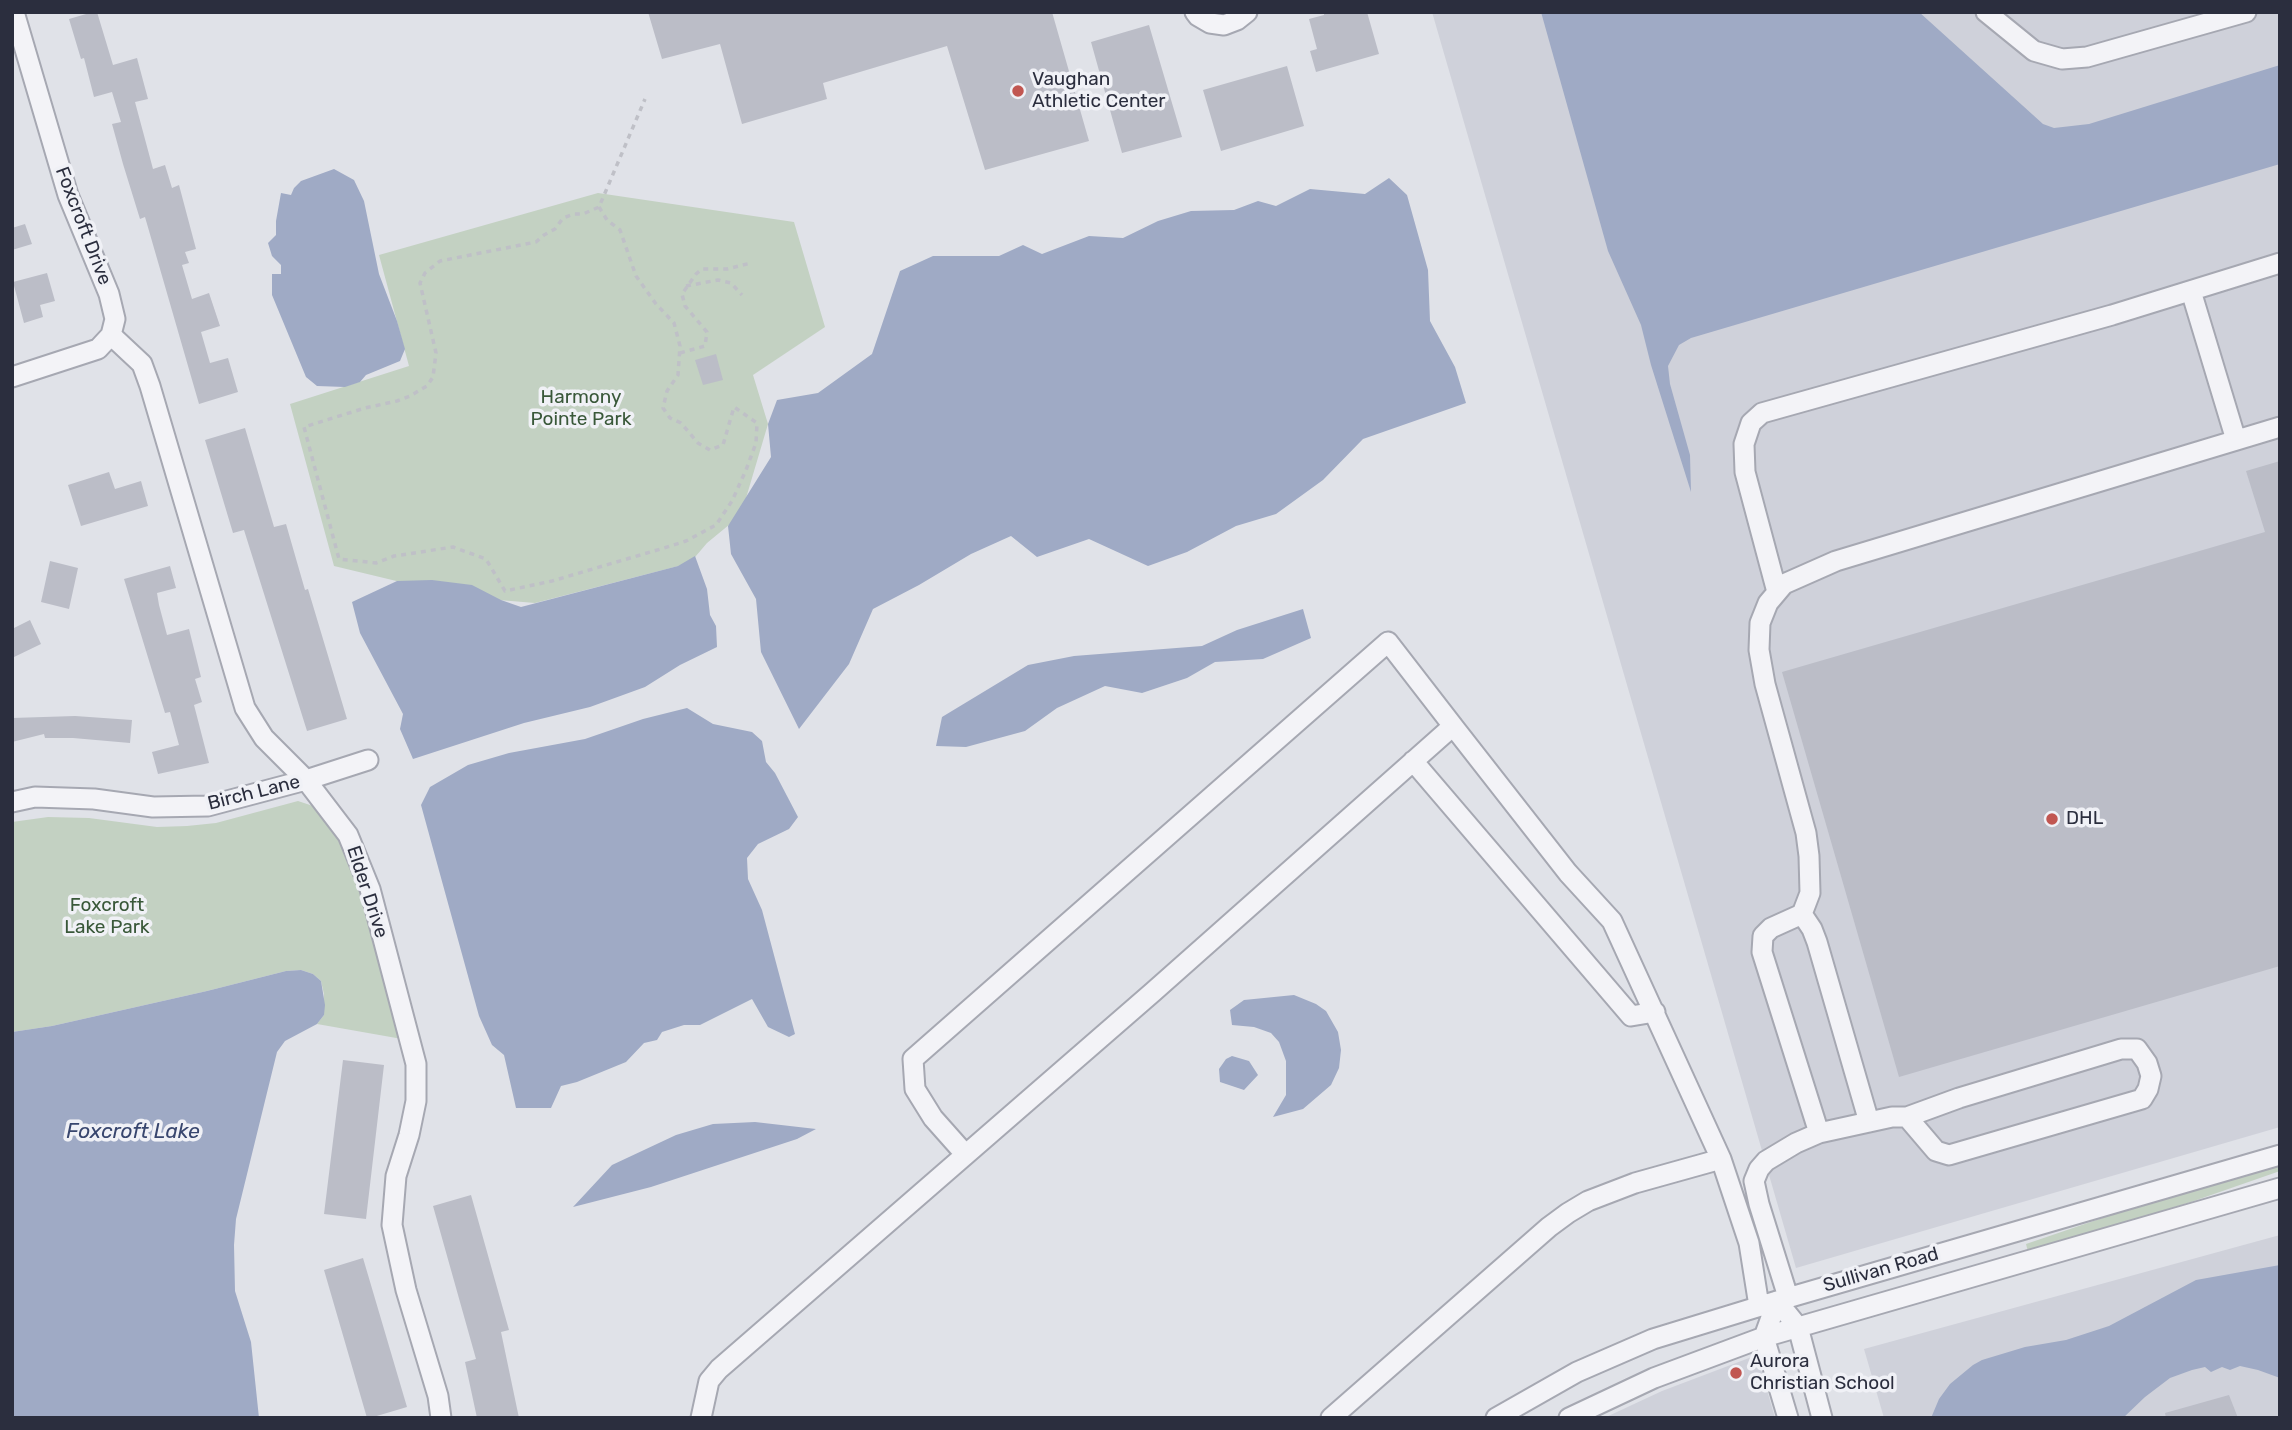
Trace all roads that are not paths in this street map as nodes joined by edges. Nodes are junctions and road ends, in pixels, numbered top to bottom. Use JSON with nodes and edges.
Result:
{"nodes":[{"id":1,"x":14,"y":12,"type":"edge"},
{"id":2,"x":1195,"y":12,"type":"edge"},
{"id":3,"x":1247,"y":12,"type":"edge"},
{"id":4,"x":1986,"y":12,"type":"edge"},
{"id":5,"x":2246,"y":12,"type":"edge"},
{"id":6,"x":2280,"y":263,"type":"edge"},
{"id":7,"x":2191,"y":291,"type":"junction"},
{"id":8,"x":111,"y":335,"type":"junction"},
{"id":9,"x":12,"y":377,"type":"edge"},
{"id":10,"x":2280,"y":427,"type":"edge"},
{"id":11,"x":2236,"y":440,"type":"junction"},
{"id":12,"x":1777,"y":592,"type":"junction"},
{"id":13,"x":1453,"y":726,"type":"junction"},
{"id":14,"x":369,"y":760,"type":"dead end"},
{"id":15,"x":1413,"y":761,"type":"junction"},
{"id":16,"x":306,"y":780,"type":"junction"},
{"id":17,"x":12,"y":802,"type":"edge"},
{"id":18,"x":1802,"y":914,"type":"junction"},
{"id":19,"x":1655,"y":1012,"type":"junction"},
{"id":20,"x":1907,"y":1117,"type":"junction"},
{"id":21,"x":1869,"y":1122,"type":"junction"},
{"id":22,"x":1819,"y":1133,"type":"junction"},
{"id":23,"x":965,"y":1154,"type":"junction"},
{"id":24,"x":2280,"y":1155,"type":"edge"},
{"id":25,"x":1721,"y":1159,"type":"junction"},
{"id":26,"x":1754,"y":1181,"type":"junction"},
{"id":27,"x":1730,"y":1187,"type":"junction"},
{"id":28,"x":2280,"y":1188,"type":"edge"},
{"id":29,"x":1774,"y":1301,"type":"junction"},
{"id":30,"x":1798,"y":1327,"type":"junction"},
{"id":31,"x":1764,"y":1337,"type":"junction"},
{"id":32,"x":440,"y":1418,"type":"edge"},
{"id":33,"x":701,"y":1418,"type":"edge"},
{"id":34,"x":1331,"y":1418,"type":"edge"},
{"id":35,"x":1496,"y":1418,"type":"edge"},
{"id":36,"x":1569,"y":1418,"type":"edge"},
{"id":37,"x":1787,"y":1418,"type":"edge"},
{"id":38,"x":1822,"y":1418,"type":"edge"}],
"edges":[{"from":1,"to":8,"type":"street","name":"Foxcroft Drive"},
{"from":2,"to":3,"type":"street"},
{"from":4,"to":5,"type":"street"},
{"from":6,"to":7,"type":"street"},
{"from":7,"to":11,"type":"street"},
{"from":7,"to":12,"type":"street"},
{"from":8,"to":9,"type":"street"},
{"from":8,"to":16,"type":"street","name":"Elder Drive"},
{"from":10,"to":11,"type":"street"},
{"from":11,"to":12,"type":"street"},
{"from":12,"to":18,"type":"street"},
{"from":13,"to":15,"type":"street"},
{"from":13,"to":19,"type":"street"},
{"from":13,"to":23,"type":"street"},
{"from":14,"to":16,"type":"street","name":"Birch Lane"},
{"from":15,"to":19,"type":"street"},
{"from":15,"to":23,"type":"street"},
{"from":16,"to":17,"type":"street","name":"Birch Lane"},
{"from":16,"to":32,"type":"street","name":"Elder Drive"},
{"from":18,"to":21,"type":"street"},
{"from":18,"to":22,"type":"street"},
{"from":19,"to":25,"type":"street"},
{"from":20,"to":20,"type":"street"},
{"from":20,"to":21,"type":"street"},
{"from":21,"to":22,"type":"street"},
{"from":22,"to":26,"type":"street"},
{"from":23,"to":33,"type":"street"},
{"from":24,"to":29,"type":"street","name":"Sullivan Road"},
{"from":25,"to":27,"type":"street"},
{"from":25,"to":34,"type":"street"},
{"from":26,"to":27,"type":"street"},
{"from":26,"to":29,"type":"street"},
{"from":27,"to":29,"type":"street"},
{"from":28,"to":30,"type":"street","name":"Sullivan Road"},
{"from":29,"to":30,"type":"street"},
{"from":29,"to":31,"type":"street"},
{"from":29,"to":35,"type":"street","name":"Sullivan Road"},
{"from":30,"to":31,"type":"street","name":"Sullivan Road"},
{"from":30,"to":38,"type":"street"},
{"from":31,"to":36,"type":"street","name":"Sullivan Road"},
{"from":31,"to":37,"type":"street"}]}
